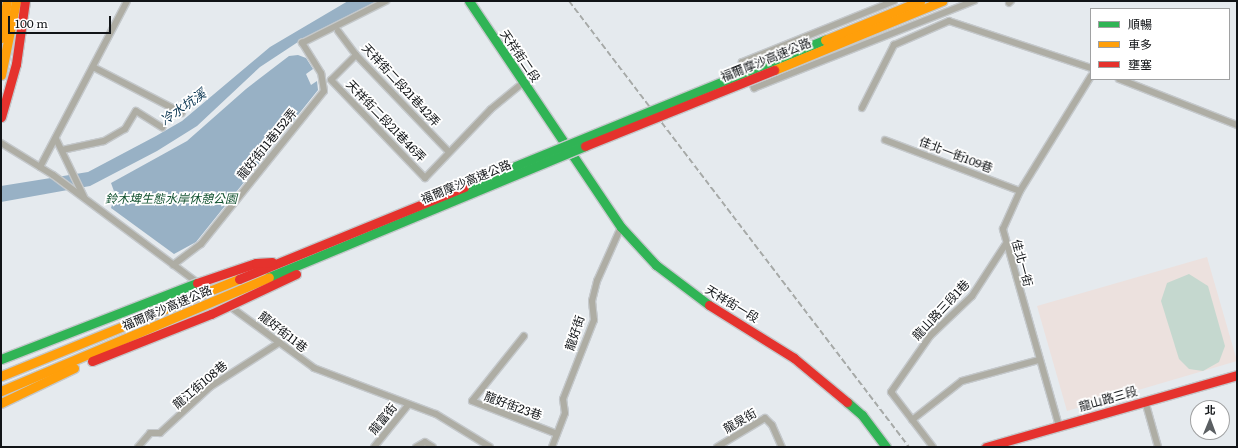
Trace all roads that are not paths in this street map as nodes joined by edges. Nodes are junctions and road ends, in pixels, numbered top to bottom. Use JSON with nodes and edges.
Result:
{"nodes":[{"id":1,"x":7,"y":1,"type":"edge"},
{"id":2,"x":16,"y":1,"type":"edge"},
{"id":3,"x":25,"y":1,"type":"edge"},
{"id":4,"x":127,"y":1,"type":"edge"},
{"id":5,"x":386,"y":1,"type":"edge"},
{"id":6,"x":469,"y":1,"type":"edge"},
{"id":7,"x":894,"y":1,"type":"edge"},
{"id":8,"x":920,"y":1,"type":"edge"},
{"id":9,"x":941,"y":1,"type":"edge"},
{"id":10,"x":974,"y":1,"type":"edge"},
{"id":11,"x":945,"y":13,"type":"junction"},
{"id":12,"x":832,"y":26,"type":"junction"},
{"id":13,"x":338,"y":31,"type":"dead end"},
{"id":14,"x":1,"y":38,"type":"edge"},
{"id":15,"x":844,"y":53,"type":"junction"},
{"id":16,"x":356,"y":55,"type":"junction"},
{"id":17,"x":93,"y":67,"type":"junction"},
{"id":18,"x":1090,"y":68,"type":"edge"},
{"id":19,"x":1,"y":75,"type":"edge"},
{"id":20,"x":1090,"y":78,"type":"edge"},
{"id":21,"x":1122,"y":80,"type":"edge"},
{"id":22,"x":524,"y":82,"type":"junction"},
{"id":23,"x":862,"y":108,"type":"dead end"},
{"id":24,"x":182,"y":113,"type":"dead end"},
{"id":25,"x":1,"y":118,"type":"edge"},
{"id":26,"x":1237,"y":125,"type":"edge"},
{"id":27,"x":162,"y":127,"type":"dead end"},
{"id":28,"x":56,"y":139,"type":"junction"},
{"id":29,"x":885,"y":140,"type":"dead end"},
{"id":30,"x":1,"y":143,"type":"edge"},
{"id":31,"x":62,"y":150,"type":"junction"},
{"id":32,"x":449,"y":152,"type":"junction"},
{"id":33,"x":40,"y":167,"type":"junction"},
{"id":34,"x":578,"y":168,"type":"joint"},
{"id":35,"x":1020,"y":191,"type":"junction"},
{"id":36,"x":82,"y":194,"type":"junction"},
{"id":37,"x":436,"y":207,"type":"junction"},
{"id":38,"x":621,"y":227,"type":"junction"},
{"id":39,"x":1004,"y":245,"type":"junction"},
{"id":40,"x":281,"y":261,"type":"junction"},
{"id":41,"x":173,"y":265,"type":"junction"},
{"id":42,"x":524,"y":336,"type":"dead end"},
{"id":43,"x":280,"y":342,"type":"junction"},
{"id":44,"x":1,"y":359,"type":"edge"},
{"id":45,"x":1038,"y":360,"type":"junction"},
{"id":46,"x":1237,"y":375,"type":"edge"},
{"id":47,"x":1,"y":376,"type":"edge"},
{"id":48,"x":1,"y":391,"type":"edge"},
{"id":49,"x":1145,"y":402,"type":"junction"},
{"id":50,"x":1,"y":403,"type":"edge"},
{"id":51,"x":409,"y":404,"type":"junction"},
{"id":52,"x":912,"y":420,"type":"junction"},
{"id":53,"x":1059,"y":426,"type":"junction"},
{"id":54,"x":557,"y":434,"type":"junction"},
{"id":55,"x":138,"y":447,"type":"edge"},
{"id":56,"x":374,"y":447,"type":"edge"},
{"id":57,"x":416,"y":447,"type":"edge"},
{"id":58,"x":433,"y":447,"type":"edge"},
{"id":59,"x":490,"y":447,"type":"edge"},
{"id":60,"x":552,"y":447,"type":"edge"},
{"id":61,"x":717,"y":447,"type":"edge"},
{"id":62,"x":782,"y":447,"type":"edge"},
{"id":63,"x":886,"y":447,"type":"edge"},
{"id":64,"x":933,"y":447,"type":"edge"},
{"id":65,"x":986,"y":447,"type":"edge"},
{"id":66,"x":1158,"y":447,"type":"edge"}],
"edges":[{"from":1,"to":14,"type":"main road"},
{"from":2,"to":19,"type":"main road"},
{"from":3,"to":25,"type":"main road"},
{"from":4,"to":17,"type":"street"},
{"from":5,"to":41,"type":"street","name":"龍好街11巷152弄"},
{"from":6,"to":22,"type":"main road","name":"天祥街二段"},
{"from":7,"to":12,"type":"street"},
{"from":8,"to":40,"type":"main road","name":"福爾摩沙高速公路","bridge":true},
{"from":9,"to":11,"type":"street"},
{"from":9,"to":37,"type":"main road","name":"福爾摩沙高速公路","bridge":true},
{"from":10,"to":11,"type":"street"},
{"from":11,"to":15,"type":"street"},
{"from":12,"to":15,"type":"street"},
{"from":12,"to":15,"type":"street"},
{"from":13,"to":16,"type":"street","name":"天祥街二段21巷42弄"},
{"from":16,"to":32,"type":"street","name":"天祥街二段21巷42弄"},
{"from":16,"to":32,"type":"street","name":"天祥街二段21巷46弄"},
{"from":17,"to":24,"type":"street"},
{"from":17,"to":28,"type":"street"},
{"from":18,"to":23,"type":"street"},
{"from":20,"to":35,"type":"street","name":"佳北一街"},
{"from":21,"to":26,"type":"street"},
{"from":22,"to":32,"type":"street"},
{"from":22,"to":34,"type":"main road","name":"天祥街二段"},
{"from":27,"to":31,"type":"street"},
{"from":28,"to":31,"type":"street"},
{"from":28,"to":33,"type":"street"},
{"from":29,"to":35,"type":"street","name":"佳北一街109巷"},
{"from":30,"to":33,"type":"street","name":"龍好街11巷"},
{"from":31,"to":36,"type":"street"},
{"from":33,"to":36,"type":"street","name":"龍好街11巷"},
{"from":34,"to":38,"type":"main road","name":"天祥街一段"},
{"from":35,"to":39,"type":"street","name":"佳北一街"},
{"from":36,"to":41,"type":"street","name":"龍好街11巷"},
{"from":37,"to":48,"type":"main road","name":"福爾摩沙高速公路","bridge":true},
{"from":37,"to":50,"type":"main road","bridge":true},
{"from":38,"to":54,"type":"street","name":"龍好街"},
{"from":38,"to":63,"type":"main road","name":"天祥街一段"},
{"from":39,"to":45,"type":"street","name":"佳北一街"},
{"from":39,"to":52,"type":"street","name":"龍山路三段1巷"},
{"from":40,"to":44,"type":"main road","bridge":true},
{"from":40,"to":47,"type":"main road","name":"福爾摩沙高速公路","bridge":true},
{"from":41,"to":43,"type":"street","name":"龍好街11巷"},
{"from":42,"to":54,"type":"street","name":"龍好街23巷"},
{"from":43,"to":51,"type":"street","name":"龍好街11巷"},
{"from":43,"to":55,"type":"street","name":"龍江街108巷"},
{"from":45,"to":52,"type":"street"},
{"from":45,"to":53,"type":"street","name":"佳北一街"},
{"from":46,"to":49,"type":"main road","name":"龍山路三段"},
{"from":49,"to":53,"type":"main road","name":"龍山路三段"},
{"from":49,"to":66,"type":"street"},
{"from":51,"to":56,"type":"street","name":"龍富街"},
{"from":51,"to":59,"type":"street","name":"龍好街11巷"},
{"from":52,"to":64,"type":"street","name":"龍山路三段1巷"},
{"from":53,"to":65,"type":"main road","name":"龍山路三段"},
{"from":54,"to":60,"type":"street","name":"龍好街"},
{"from":57,"to":58,"type":"street"},
{"from":61,"to":62,"type":"street","name":"龍泉街"}]}
